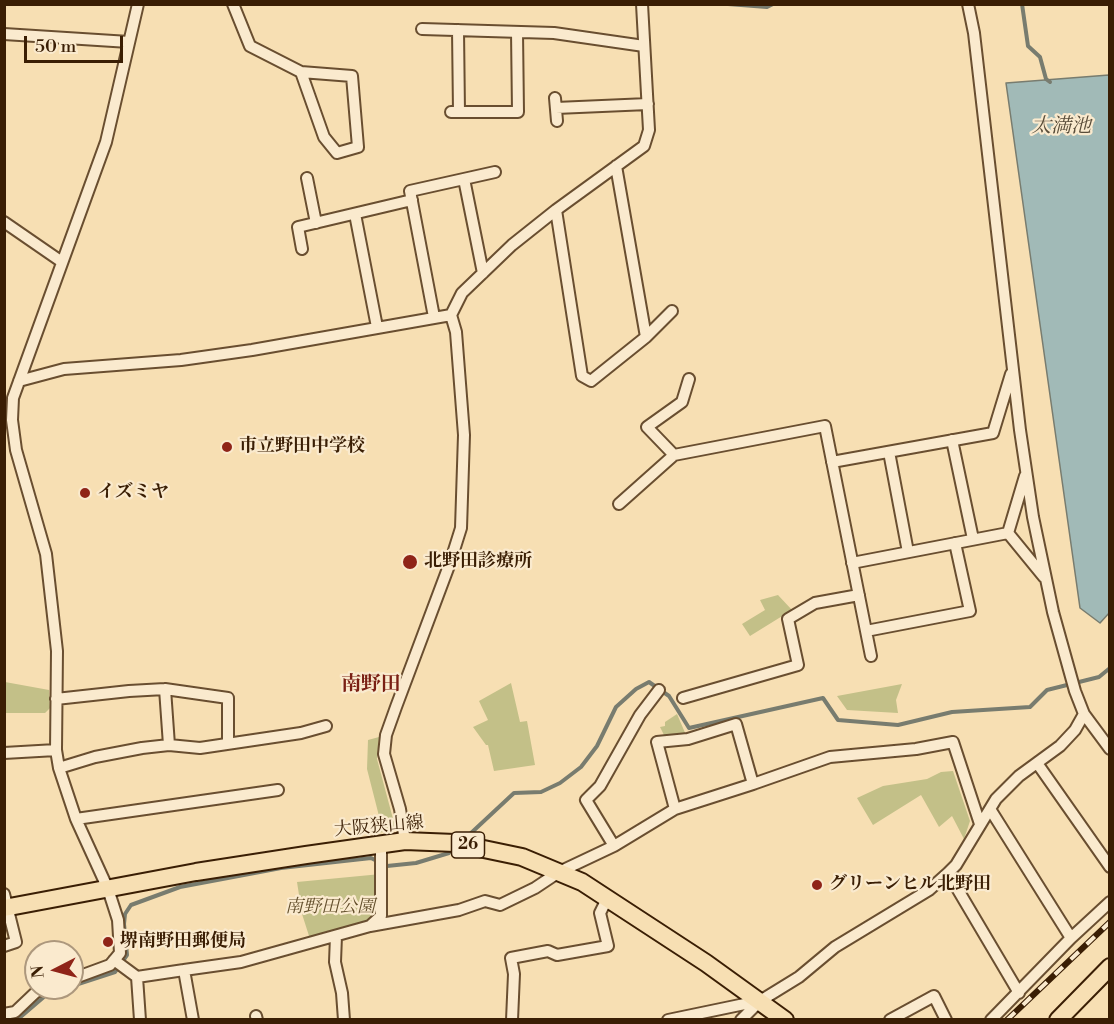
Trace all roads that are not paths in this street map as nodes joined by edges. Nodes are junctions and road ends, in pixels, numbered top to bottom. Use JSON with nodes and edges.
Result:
{"nodes":[{"id":1,"x":138,"y":4,"type":"edge"},
{"id":2,"x":233,"y":4,"type":"edge"},
{"id":3,"x":642,"y":4,"type":"edge"},
{"id":4,"x":968,"y":4,"type":"edge"},
{"id":5,"x":422,"y":29,"type":"dead end"},
{"id":6,"x":458,"y":30,"type":"junction"},
{"id":7,"x":517,"y":32,"type":"junction"},
{"id":8,"x":4,"y":34,"type":"edge"},
{"id":9,"x":129,"y":42,"type":"junction"},
{"id":10,"x":644,"y":46,"type":"junction"},
{"id":11,"x":302,"y":72,"type":"junction"},
{"id":12,"x":648,"y":104,"type":"junction"},
{"id":13,"x":557,"y":121,"type":"dead end"},
{"id":14,"x":616,"y":166,"type":"junction"},
{"id":15,"x":495,"y":172,"type":"dead end"},
{"id":16,"x":307,"y":178,"type":"dead end"},
{"id":17,"x":464,"y":179,"type":"junction"},
{"id":18,"x":412,"y":200,"type":"junction"},
{"id":19,"x":556,"y":210,"type":"junction"},
{"id":20,"x":355,"y":214,"type":"junction"},
{"id":21,"x":4,"y":222,"type":"edge"},
{"id":22,"x":316,"y":223,"type":"junction"},
{"id":23,"x":302,"y":249,"type":"dead end"},
{"id":24,"x":62,"y":262,"type":"junction"},
{"id":25,"x":483,"y":273,"type":"junction"},
{"id":26,"x":672,"y":311,"type":"dead end"},
{"id":27,"x":451,"y":315,"type":"junction"},
{"id":28,"x":434,"y":317,"type":"junction"},
{"id":29,"x":378,"y":327,"type":"junction"},
{"id":30,"x":646,"y":337,"type":"junction"},
{"id":31,"x":1013,"y":368,"type":"junction"},
{"id":32,"x":689,"y":378,"type":"dead end"},
{"id":33,"x":18,"y":385,"type":"junction"},
{"id":34,"x":4,"y":386,"type":"edge"},
{"id":35,"x":952,"y":440,"type":"junction"},
{"id":36,"x":889,"y":452,"type":"junction"},
{"id":37,"x":674,"y":455,"type":"junction"},
{"id":38,"x":832,"y":462,"type":"junction"},
{"id":39,"x":1027,"y":472,"type":"junction"},
{"id":40,"x":620,"y":504,"type":"dead end"},
{"id":41,"x":1008,"y":533,"type":"junction"},
{"id":42,"x":973,"y":540,"type":"junction"},
{"id":43,"x":956,"y":543,"type":"junction"},
{"id":44,"x":908,"y":552,"type":"junction"},
{"id":45,"x":852,"y":563,"type":"junction"},
{"id":46,"x":1047,"y":580,"type":"junction"},
{"id":47,"x":859,"y":595,"type":"junction"},
{"id":48,"x":866,"y":631,"type":"junction"},
{"id":49,"x":871,"y":656,"type":"dead end"},
{"id":50,"x":165,"y":689,"type":"junction"},
{"id":51,"x":659,"y":690,"type":"dead end"},
{"id":52,"x":683,"y":698,"type":"dead end"},
{"id":53,"x":56,"y":699,"type":"junction"},
{"id":54,"x":1084,"y":714,"type":"junction"},
{"id":55,"x":326,"y":726,"type":"dead end"},
{"id":56,"x":1106,"y":736,"type":"edge"},
{"id":57,"x":228,"y":744,"type":"junction"},
{"id":58,"x":170,"y":745,"type":"junction"},
{"id":59,"x":1110,"y":749,"type":"edge"},
{"id":60,"x":56,"y":750,"type":"junction"},
{"id":61,"x":4,"y":753,"type":"edge"},
{"id":62,"x":1037,"y":763,"type":"junction"},
{"id":63,"x":59,"y":768,"type":"junction"},
{"id":64,"x":753,"y":784,"type":"junction"},
{"id":65,"x":278,"y":790,"type":"dead end"},
{"id":66,"x":675,"y":809,"type":"junction"},
{"id":67,"x":990,"y":809,"type":"junction"},
{"id":68,"x":75,"y":819,"type":"junction"},
{"id":69,"x":980,"y":824,"type":"junction"},
{"id":70,"x":405,"y":841,"type":"junction"},
{"id":71,"x":381,"y":844,"type":"junction"},
{"id":72,"x":614,"y":846,"type":"junction"},
{"id":73,"x":1110,"y":867,"type":"edge"},
{"id":74,"x":559,"y":872,"type":"junction"},
{"id":75,"x":948,"y":873,"type":"junction"},
{"id":76,"x":108,"y":890,"type":"junction"},
{"id":77,"x":607,"y":899,"type":"junction"},
{"id":78,"x":1110,"y":902,"type":"edge"},
{"id":79,"x":6,"y":903,"type":"edge"},
{"id":80,"x":370,"y":926,"type":"junction"},
{"id":81,"x":336,"y":936,"type":"junction"},
{"id":82,"x":1071,"y":938,"type":"junction"},
{"id":83,"x":4,"y":946,"type":"edge"},
{"id":84,"x":114,"y":960,"type":"junction"},
{"id":85,"x":1110,"y":967,"type":"edge"},
{"id":86,"x":184,"y":970,"type":"junction"},
{"id":87,"x":84,"y":975,"type":"edge"},
{"id":88,"x":137,"y":977,"type":"junction"},
{"id":89,"x":1019,"y":993,"type":"junction"},
{"id":90,"x":28,"y":1000,"type":"edge"},
{"id":91,"x":760,"y":1001,"type":"junction"},
{"id":92,"x":4,"y":1014,"type":"edge"},
{"id":93,"x":140,"y":1020,"type":"edge"},
{"id":94,"x":193,"y":1020,"type":"edge"},
{"id":95,"x":344,"y":1020,"type":"edge"},
{"id":96,"x":512,"y":1020,"type":"edge"},
{"id":97,"x":669,"y":1020,"type":"edge"},
{"id":98,"x":741,"y":1020,"type":"edge"},
{"id":99,"x":785,"y":1020,"type":"edge"},
{"id":100,"x":890,"y":1020,"type":"edge"},
{"id":101,"x":946,"y":1020,"type":"edge"},
{"id":102,"x":991,"y":1020,"type":"edge"},
{"id":103,"x":1058,"y":1020,"type":"edge"}],
"edges":[{"from":1,"to":9,"type":"street"},
{"from":2,"to":11,"type":"street"},
{"from":3,"to":10,"type":"street"},
{"from":4,"to":31,"type":"street"},
{"from":5,"to":6,"type":"street"},
{"from":6,"to":7,"type":"street"},
{"from":6,"to":7,"type":"street"},
{"from":7,"to":10,"type":"street"},
{"from":8,"to":9,"type":"street"},
{"from":9,"to":24,"type":"street"},
{"from":10,"to":12,"type":"street"},
{"from":11,"to":11,"type":"street"},
{"from":12,"to":13,"type":"street"},
{"from":12,"to":14,"type":"street"},
{"from":14,"to":19,"type":"street"},
{"from":14,"to":30,"type":"street"},
{"from":15,"to":17,"type":"street"},
{"from":16,"to":22,"type":"street"},
{"from":17,"to":18,"type":"street"},
{"from":17,"to":25,"type":"street"},
{"from":18,"to":20,"type":"street"},
{"from":18,"to":28,"type":"street"},
{"from":19,"to":25,"type":"street"},
{"from":19,"to":30,"type":"street"},
{"from":20,"to":22,"type":"street"},
{"from":20,"to":29,"type":"street"},
{"from":21,"to":24,"type":"street"},
{"from":22,"to":23,"type":"street"},
{"from":24,"to":33,"type":"street"},
{"from":25,"to":27,"type":"street"},
{"from":26,"to":30,"type":"street"},
{"from":27,"to":28,"type":"street"},
{"from":27,"to":70,"type":"street"},
{"from":28,"to":29,"type":"street"},
{"from":29,"to":33,"type":"street"},
{"from":31,"to":35,"type":"street"},
{"from":31,"to":39,"type":"street"},
{"from":32,"to":37,"type":"street"},
{"from":33,"to":34,"type":"street"},
{"from":33,"to":53,"type":"street"},
{"from":35,"to":36,"type":"street"},
{"from":35,"to":42,"type":"street"},
{"from":36,"to":38,"type":"street"},
{"from":36,"to":44,"type":"street"},
{"from":37,"to":38,"type":"street"},
{"from":37,"to":40,"type":"street"},
{"from":38,"to":45,"type":"street"},
{"from":39,"to":41,"type":"street"},
{"from":39,"to":46,"type":"street"},
{"from":41,"to":42,"type":"street"},
{"from":41,"to":46,"type":"street"},
{"from":42,"to":43,"type":"street"},
{"from":43,"to":44,"type":"street"},
{"from":43,"to":48,"type":"street"},
{"from":44,"to":45,"type":"street"},
{"from":45,"to":47,"type":"street"},
{"from":46,"to":54,"type":"street"},
{"from":47,"to":48,"type":"street"},
{"from":47,"to":52,"type":"street"},
{"from":48,"to":49,"type":"street"},
{"from":50,"to":53,"type":"street"},
{"from":50,"to":57,"type":"street"},
{"from":50,"to":58,"type":"street"},
{"from":51,"to":72,"type":"street"},
{"from":53,"to":60,"type":"street"},
{"from":54,"to":56,"type":"street"},
{"from":54,"to":62,"type":"street"},
{"from":55,"to":57,"type":"street"},
{"from":56,"to":59,"type":"street"},
{"from":57,"to":58,"type":"street"},
{"from":58,"to":63,"type":"street"},
{"from":60,"to":61,"type":"street"},
{"from":60,"to":63,"type":"street"},
{"from":62,"to":67,"type":"street"},
{"from":62,"to":73,"type":"street"},
{"from":63,"to":68,"type":"street"},
{"from":64,"to":66,"type":"street"},
{"from":64,"to":66,"type":"street"},
{"from":64,"to":69,"type":"street"},
{"from":65,"to":68,"type":"street"},
{"from":66,"to":72,"type":"street"},
{"from":67,"to":69,"type":"street"},
{"from":67,"to":82,"type":"street"},
{"from":68,"to":76,"type":"street"},
{"from":69,"to":75,"type":"street"},
{"from":70,"to":71,"type":"main road","name":"大阪狭山線","number":"26"},
{"from":70,"to":74,"type":"main road","name":"大阪狭山線","number":"26"},
{"from":71,"to":76,"type":"main road","name":"大阪狭山線","number":"26"},
{"from":71,"to":80,"type":"street"},
{"from":72,"to":74,"type":"street"},
{"from":74,"to":77,"type":"main road","name":"大阪狭山線","number":"26"},
{"from":74,"to":80,"type":"street"},
{"from":75,"to":89,"type":"street"},
{"from":75,"to":91,"type":"street"},
{"from":76,"to":79,"type":"main road","name":"大阪狭山線","number":"26"},
{"from":76,"to":84,"type":"street"},
{"from":77,"to":91,"type":"main road","name":"大阪狭山線","number":"26"},
{"from":77,"to":96,"type":"street"},
{"from":78,"to":82,"type":"street"},
{"from":79,"to":83,"type":"street"},
{"from":80,"to":81,"type":"street"},
{"from":81,"to":86,"type":"street"},
{"from":81,"to":95,"type":"street"},
{"from":82,"to":89,"type":"street"},
{"from":84,"to":87,"type":"street"},
{"from":84,"to":88,"type":"street"},
{"from":85,"to":103,"type":"main road"},
{"from":86,"to":88,"type":"street"},
{"from":86,"to":94,"type":"street"},
{"from":88,"to":93,"type":"street"},
{"from":89,"to":102,"type":"street"},
{"from":90,"to":92,"type":"street"},
{"from":91,"to":97,"type":"street"},
{"from":91,"to":98,"type":"street"},
{"from":91,"to":99,"type":"main road","name":"大阪狭山線","number":"26"},
{"from":100,"to":101,"type":"street"}]}
